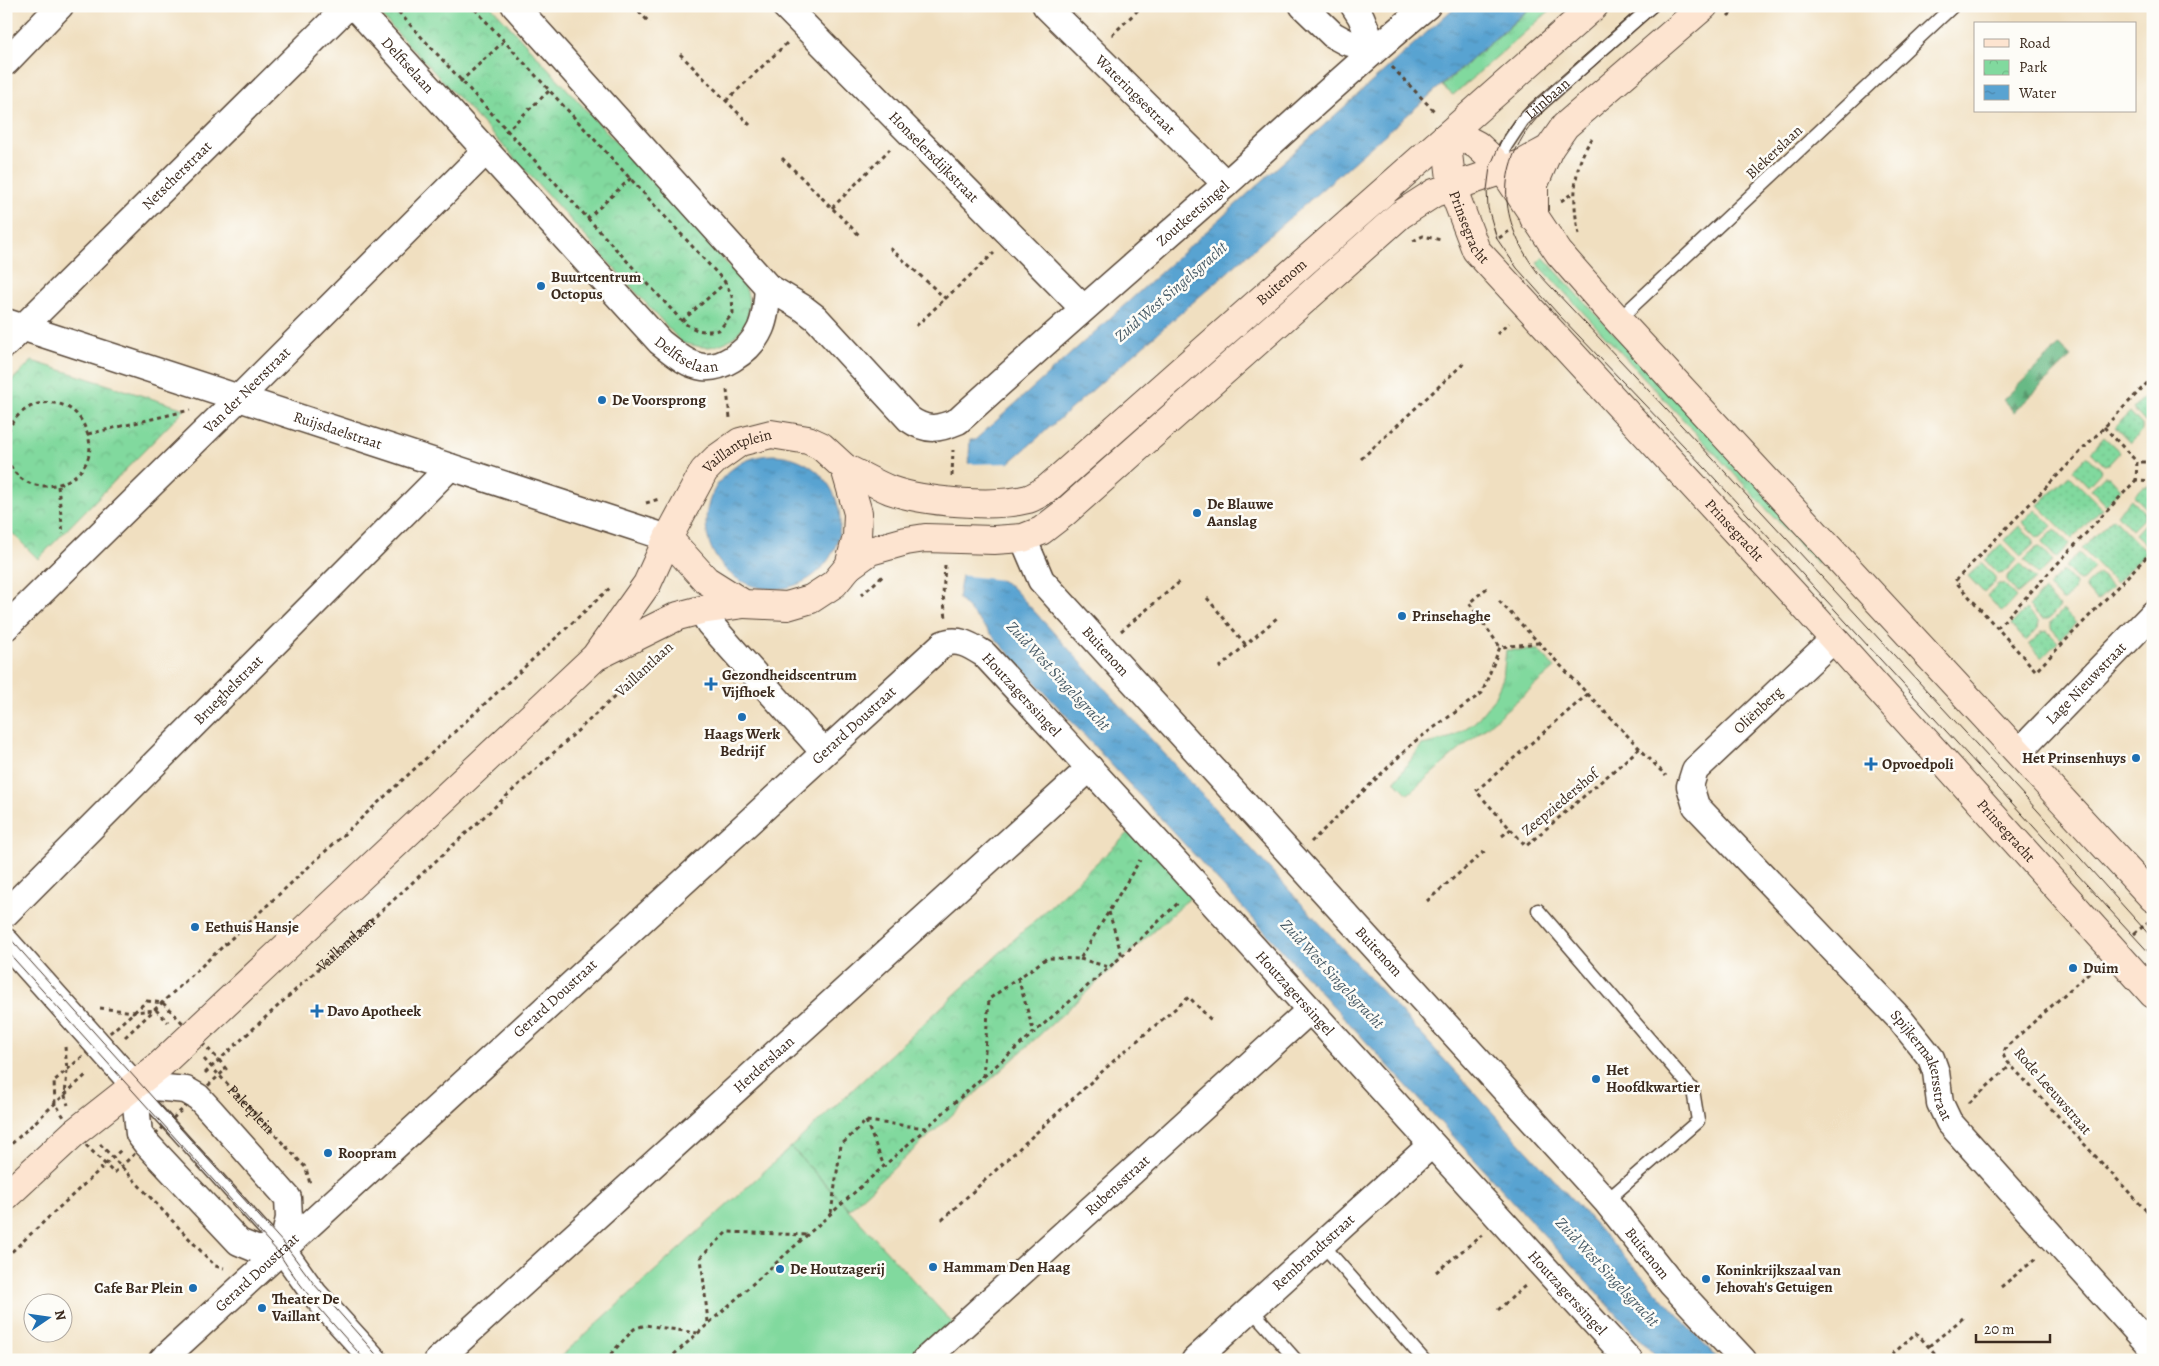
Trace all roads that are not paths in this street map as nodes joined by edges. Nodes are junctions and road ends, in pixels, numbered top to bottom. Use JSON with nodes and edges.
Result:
{"nodes":[{"id":1,"x":60,"y":6,"type":"edge"},
{"id":2,"x":348,"y":6,"type":"edge"},
{"id":3,"x":354,"y":6,"type":"edge"},
{"id":4,"x":515,"y":6,"type":"edge"},
{"id":5,"x":785,"y":6,"type":"edge"},
{"id":6,"x":1046,"y":6,"type":"edge"},
{"id":7,"x":1303,"y":6,"type":"edge"},
{"id":8,"x":1354,"y":6,"type":"edge"},
{"id":9,"x":1427,"y":6,"type":"edge"},
{"id":10,"x":1594,"y":6,"type":"edge"},
{"id":11,"x":1652,"y":6,"type":"edge"},
{"id":12,"x":1704,"y":6,"type":"edge"},
{"id":13,"x":1952,"y":7,"type":"edge"},
{"id":14,"x":1381,"y":56,"type":"junction"},
{"id":15,"x":6,"y":62,"type":"edge"},
{"id":16,"x":1442,"y":126,"type":"junction"},
{"id":17,"x":1549,"y":149,"type":"junction"},
{"id":18,"x":486,"y":151,"type":"junction"},
{"id":19,"x":1502,"y":170,"type":"junction"},
{"id":20,"x":1226,"y":184,"type":"junction"},
{"id":21,"x":1452,"y":187,"type":"junction"},
{"id":22,"x":1534,"y":218,"type":"junction"},
{"id":23,"x":768,"y":287,"type":"junction"},
{"id":24,"x":1083,"y":308,"type":"junction"},
{"id":25,"x":1618,"y":320,"type":"junction"},
{"id":26,"x":12,"y":331,"type":"edge"},
{"id":27,"x":240,"y":398,"type":"junction"},
{"id":28,"x":450,"y":467,"type":"junction"},
{"id":29,"x":845,"y":468,"type":"junction"},
{"id":30,"x":668,"y":538,"type":"junction"},
{"id":31,"x":1014,"y":539,"type":"junction"},
{"id":32,"x":849,"y":566,"type":"junction"},
{"id":33,"x":744,"y":604,"type":"junction"},
{"id":34,"x":701,"y":610,"type":"junction"},
{"id":35,"x":2153,"y":614,"type":"edge"},
{"id":36,"x":6,"y":627,"type":"edge"},
{"id":37,"x":1834,"y":639,"type":"junction"},
{"id":38,"x":950,"y":641,"type":"joint"},
{"id":39,"x":595,"y":657,"type":"junction"},
{"id":40,"x":824,"y":752,"type":"junction"},
{"id":41,"x":2019,"y":752,"type":"junction"},
{"id":42,"x":1090,"y":768,"type":"junction"},
{"id":43,"x":1693,"y":796,"type":"joint"},
{"id":44,"x":2153,"y":898,"type":"edge"},
{"id":45,"x":1538,"y":910,"type":"dead end"},
{"id":46,"x":6,"y":913,"type":"edge"},
{"id":47,"x":6,"y":942,"type":"edge"},
{"id":48,"x":2153,"y":994,"type":"edge"},
{"id":49,"x":1310,"y":1010,"type":"junction"},
{"id":50,"x":134,"y":1085,"type":"junction"},
{"id":51,"x":1431,"y":1145,"type":"junction"},
{"id":52,"x":6,"y":1196,"type":"edge"},
{"id":53,"x":1606,"y":1201,"type":"junction"},
{"id":54,"x":1322,"y":1244,"type":"junction"},
{"id":55,"x":282,"y":1249,"type":"junction"},
{"id":56,"x":1251,"y":1309,"type":"junction"},
{"id":57,"x":2153,"y":1349,"type":"edge"},
{"id":58,"x":162,"y":1360,"type":"edge"},
{"id":59,"x":374,"y":1360,"type":"edge"},
{"id":60,"x":438,"y":1360,"type":"edge"},
{"id":61,"x":925,"y":1360,"type":"edge"},
{"id":62,"x":1195,"y":1360,"type":"edge"},
{"id":63,"x":1296,"y":1360,"type":"edge"},
{"id":64,"x":1424,"y":1360,"type":"edge"},
{"id":65,"x":1629,"y":1360,"type":"edge"},
{"id":66,"x":1742,"y":1360,"type":"edge"}],
"edges":[{"from":1,"to":15,"type":"street"},
{"from":2,"to":26,"type":"street","name":"Netscherstraat"},
{"from":3,"to":18,"type":"street","name":"Delftselaan"},
{"from":4,"to":23,"type":"street"},
{"from":5,"to":24,"type":"street","name":"Honselersdijkstraat"},
{"from":6,"to":20,"type":"street","name":"Wateringsestraat"},
{"from":7,"to":14,"type":"street"},
{"from":8,"to":14,"type":"street"},
{"from":9,"to":14,"type":"street","name":"Zoutkeetsingel"},
{"from":10,"to":16,"type":"main road"},
{"from":11,"to":19,"type":"lane","name":"Lijnbaan"},
{"from":12,"to":17,"type":"main road"},
{"from":13,"to":25,"type":"lane","name":"Blekerslaan"},
{"from":14,"to":20,"type":"street","name":"Zoutkeetsingel"},
{"from":16,"to":19,"type":"main road"},
{"from":16,"to":21,"type":"main road","name":"Prinsegracht"},
{"from":16,"to":29,"type":"main road","name":"Buitenom"},
{"from":17,"to":19,"type":"main road"},
{"from":17,"to":22,"type":"main road"},
{"from":18,"to":23,"type":"street","name":"Delftselaan"},
{"from":18,"to":27,"type":"street","name":"Van der Neerstraat"},
{"from":19,"to":21,"type":"main road","name":"Buitenom"},
{"from":19,"to":22,"type":"main road"},
{"from":20,"to":24,"type":"street","name":"Zoutkeetsingel"},
{"from":21,"to":31,"type":"main road","name":"Buitenom"},
{"from":21,"to":37,"type":"main road","name":"Prinsegracht"},
{"from":22,"to":25,"type":"main road"},
{"from":23,"to":24,"type":"street","name":"Zoutkeetsingel"},
{"from":25,"to":41,"type":"main road"},
{"from":26,"to":27,"type":"street","name":"Ruijsdaelstraat"},
{"from":27,"to":28,"type":"street","name":"Ruijsdaelstraat"},
{"from":27,"to":36,"type":"street","name":"Van der Neerstraat"},
{"from":28,"to":30,"type":"street","name":"Ruijsdaelstraat"},
{"from":28,"to":46,"type":"street","name":"Brueghelstraat"},
{"from":29,"to":30,"type":"main road","name":"Vaillantplein"},
{"from":29,"to":32,"type":"main road"},
{"from":30,"to":33,"type":"main road"},
{"from":30,"to":39,"type":"main road","name":"Vaillantlaan"},
{"from":31,"to":32,"type":"main road","name":"Buitenom"},
{"from":31,"to":53,"type":"street","name":"Buitenom"},
{"from":32,"to":33,"type":"main road"},
{"from":33,"to":34,"type":"main road","name":"Vaillantlaan"},
{"from":34,"to":39,"type":"main road","name":"Vaillantlaan"},
{"from":34,"to":40,"type":"street"},
{"from":35,"to":41,"type":"street","name":"Lage Nieuwstraat"},
{"from":37,"to":43,"type":"street","name":"Oliënberg"},
{"from":37,"to":48,"type":"main road","name":"Prinsegracht"},
{"from":38,"to":40,"type":"street","name":"Gerard Doustraat"},
{"from":38,"to":42,"type":"street","name":"Houtzagerssingel"},
{"from":39,"to":50,"type":"main road","name":"Vaillantlaan"},
{"from":40,"to":55,"type":"street","name":"Gerard Doustraat"},
{"from":41,"to":44,"type":"main road"},
{"from":42,"to":49,"type":"street","name":"Houtzagerssingel"},
{"from":42,"to":60,"type":"street","name":"Herderslaan"},
{"from":43,"to":57,"type":"street","name":"Spijkermakersstraat"},
{"from":45,"to":53,"type":"lane"},
{"from":47,"to":50,"type":"street"},
{"from":49,"to":51,"type":"street","name":"Houtzagerssingel"},
{"from":49,"to":61,"type":"street","name":"Rubensstraat"},
{"from":50,"to":52,"type":"main road","name":"Vaillantlaan"},
{"from":50,"to":55,"type":"lane"},
{"from":50,"to":55,"type":"street"},
{"from":50,"to":55,"type":"street","name":"Paletplein"},
{"from":51,"to":54,"type":"street","name":"Rembrandtstraat"},
{"from":51,"to":65,"type":"street","name":"Houtzagerssingel"},
{"from":53,"to":66,"type":"street","name":"Buitenom"},
{"from":54,"to":56,"type":"street","name":"Rembrandtstraat"},
{"from":54,"to":64,"type":"lane"},
{"from":55,"to":58,"type":"street","name":"Gerard Doustraat"},
{"from":55,"to":59,"type":"street"},
{"from":56,"to":62,"type":"street","name":"Rembrandtstraat"},
{"from":56,"to":63,"type":"lane"}]}
